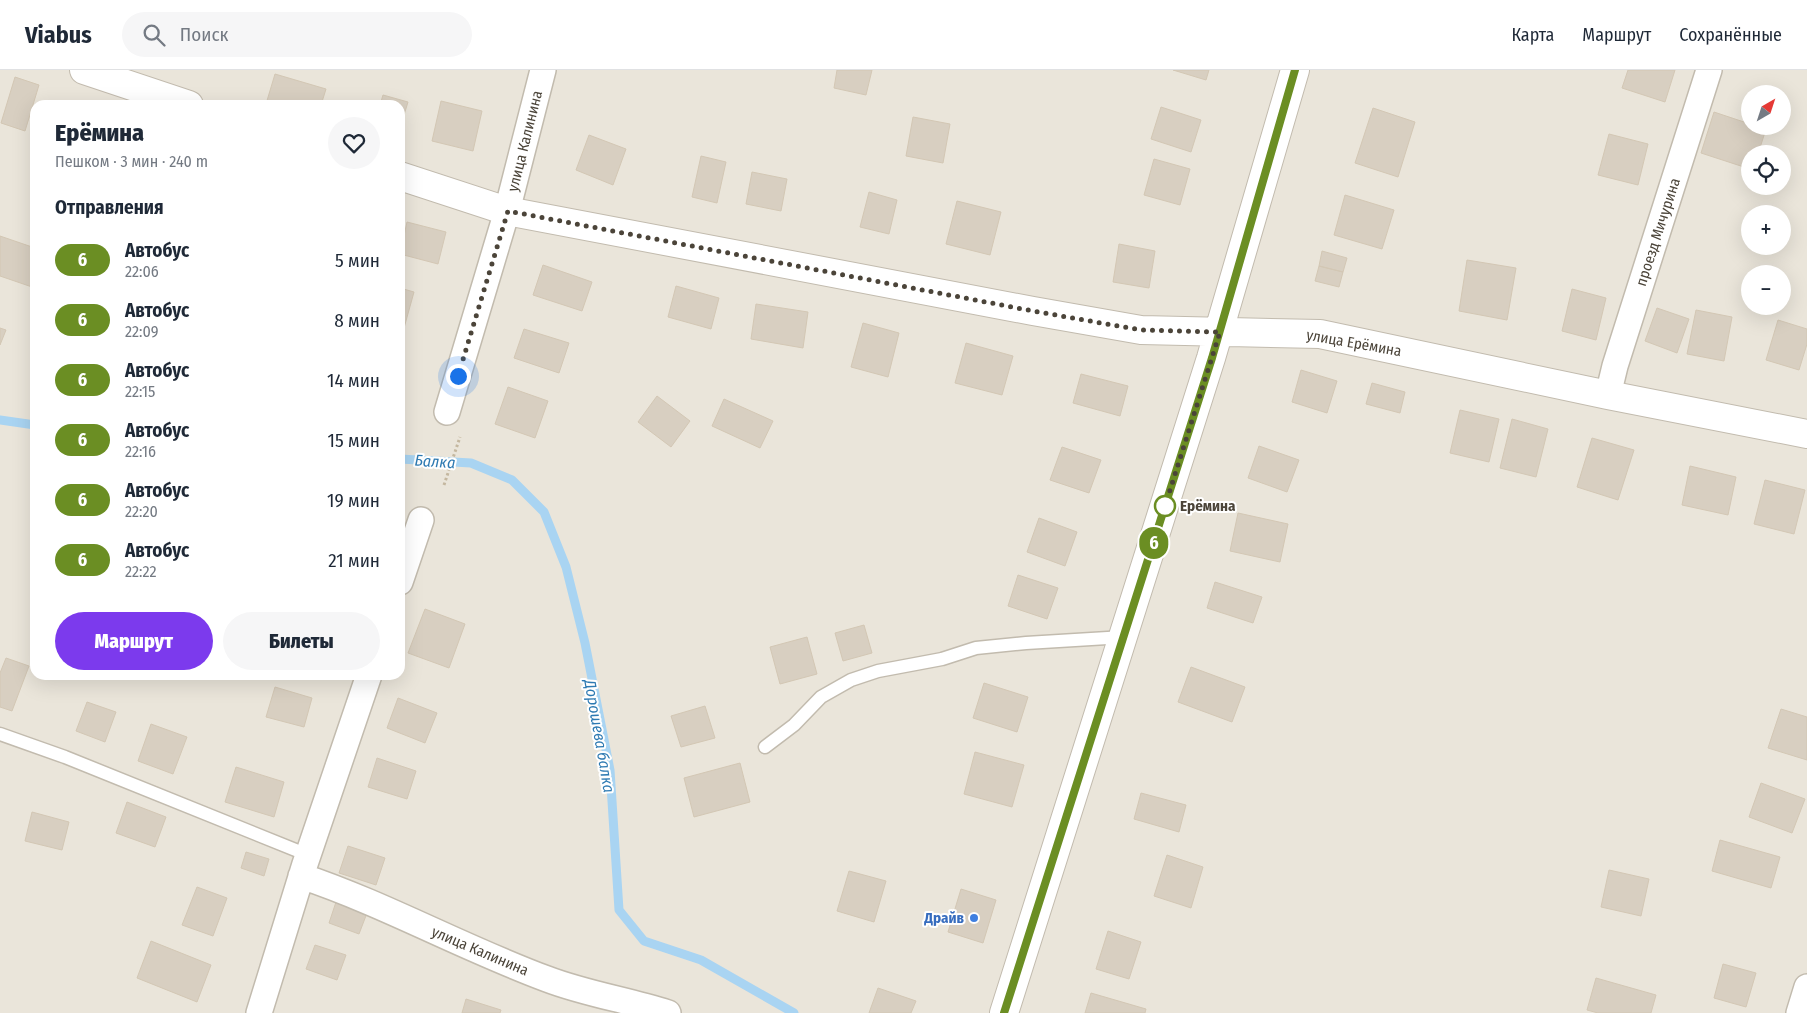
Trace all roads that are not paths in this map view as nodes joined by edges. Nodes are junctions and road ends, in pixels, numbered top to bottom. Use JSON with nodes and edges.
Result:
{"nodes":[{"id":1,"x":84,"y":70,"type":"edge"},
{"id":2,"x":543,"y":70,"type":"edge"},
{"id":3,"x":1295,"y":70,"type":"edge"},
{"id":4,"x":1709,"y":70,"type":"edge"},
{"id":5,"x":175,"y":100,"type":"edge"},
{"id":6,"x":405,"y":178,"type":"edge"},
{"id":7,"x":508,"y":211,"type":"junction"},
{"id":8,"x":1220,"y":332,"type":"junction"},
{"id":9,"x":1608,"y":395,"type":"junction"},
{"id":10,"x":447,"y":412,"type":"dead end"},
{"id":11,"x":1807,"y":434,"type":"edge"},
{"id":12,"x":421,"y":520,"type":"dead end"},
{"id":13,"x":405,"y":567,"type":"edge"},
{"id":14,"x":1124,"y":637,"type":"junction"},
{"id":15,"x":367,"y":680,"type":"edge"},
{"id":16,"x":0,"y":734,"type":"edge"},
{"id":17,"x":765,"y":746,"type":"dead end"},
{"id":18,"x":304,"y":866,"type":"junction"},
{"id":19,"x":1807,"y":986,"type":"edge"},
{"id":20,"x":666,"y":1012,"type":"edge"},
{"id":21,"x":259,"y":1013,"type":"edge"},
{"id":22,"x":1004,"y":1013,"type":"edge"},
{"id":23,"x":1799,"y":1013,"type":"edge"}],
"edges":[{"from":1,"to":5,"type":"street"},
{"from":2,"to":7,"type":"street","name":"улица Калинина"},
{"from":3,"to":8,"type":"street"},
{"from":4,"to":9,"type":"street","name":"проезд Мичурина"},
{"from":6,"to":7,"type":"street","name":"улица Ерёмина"},
{"from":7,"to":8,"type":"street","name":"улица Ерёмина"},
{"from":7,"to":10,"type":"street","name":"улица Калинина"},
{"from":8,"to":9,"type":"street","name":"улица Ерёмина"},
{"from":8,"to":14,"type":"street"},
{"from":9,"to":11,"type":"street","name":"улица Ерёмина"},
{"from":12,"to":13,"type":"street"},
{"from":14,"to":17,"type":"lane"},
{"from":14,"to":22,"type":"street"},
{"from":15,"to":18,"type":"street"},
{"from":16,"to":18,"type":"lane"},
{"from":18,"to":20,"type":"street","name":"улица Калинина"},
{"from":18,"to":21,"type":"street"},
{"from":19,"to":23,"type":"street"}]}
